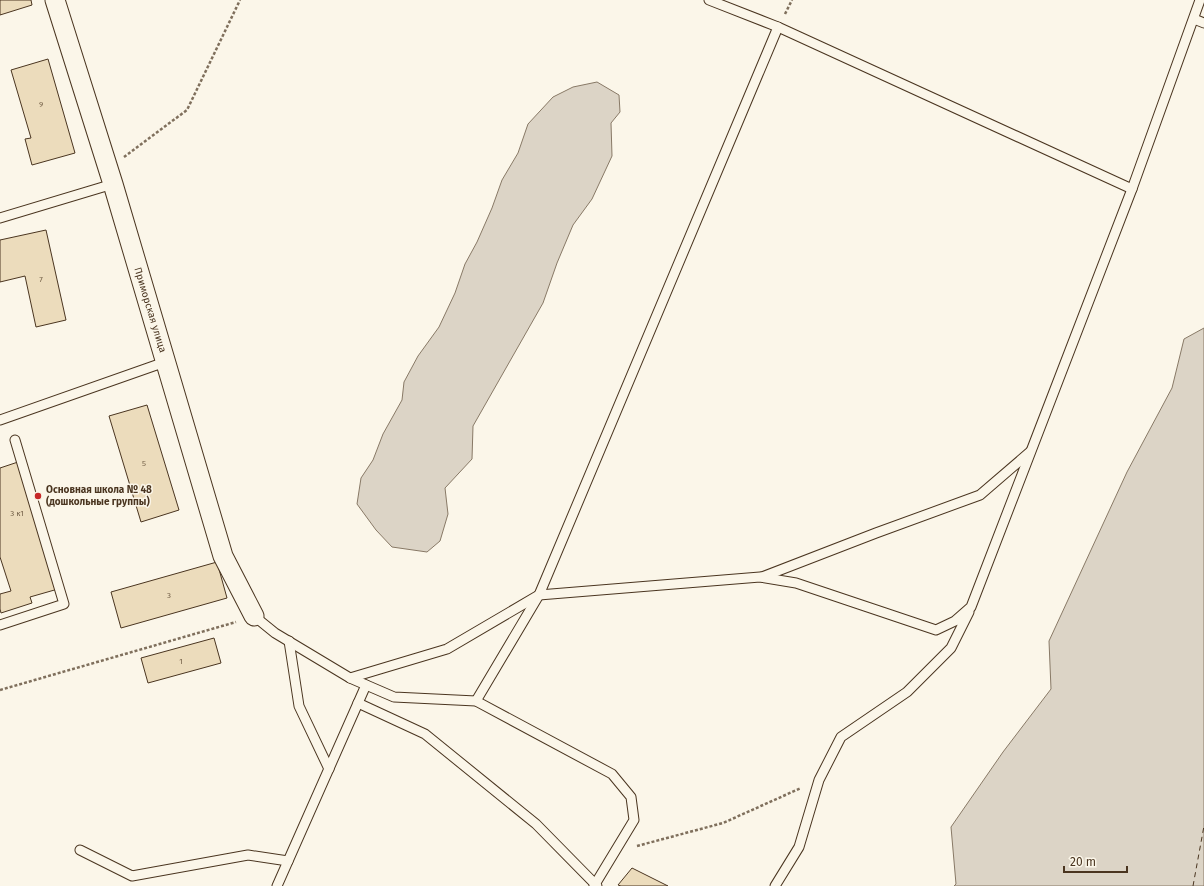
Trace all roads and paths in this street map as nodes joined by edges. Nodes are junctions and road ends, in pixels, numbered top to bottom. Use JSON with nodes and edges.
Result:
{"nodes":[{"id":1,"x":55,"y":0,"type":"edge"},
{"id":2,"x":240,"y":0,"type":"edge"},
{"id":3,"x":709,"y":0,"type":"edge"},
{"id":4,"x":1200,"y":0,"type":"edge"},
{"id":5,"x":1194,"y":19,"type":"junction"},
{"id":6,"x":1204,"y":23,"type":"edge"},
{"id":7,"x":778,"y":27,"type":"junction"},
{"id":8,"x":110,"y":177,"type":"junction"},
{"id":9,"x":1132,"y":189,"type":"junction"},
{"id":10,"x":0,"y":218,"type":"edge"},
{"id":11,"x":165,"y":362,"type":"junction"},
{"id":12,"x":0,"y":420,"type":"edge"},
{"id":13,"x":15,"y":440,"type":"dead end"},
{"id":14,"x":1031,"y":451,"type":"junction"},
{"id":15,"x":760,"y":577,"type":"junction"},
{"id":16,"x":539,"y":595,"type":"junction"},
{"id":17,"x":971,"y":607,"type":"junction"},
{"id":18,"x":254,"y":616,"type":"junction"},
{"id":19,"x":0,"y":625,"type":"edge"},
{"id":20,"x":289,"y":641,"type":"junction"},
{"id":21,"x":350,"y":678,"type":"junction"},
{"id":22,"x":366,"y":685,"type":"junction"},
{"id":23,"x":0,"y":690,"type":"edge"},
{"id":24,"x":476,"y":701,"type":"junction"},
{"id":25,"x":358,"y":703,"type":"junction"},
{"id":26,"x":329,"y":768,"type":"junction"},
{"id":27,"x":819,"y":780,"type":"junction"},
{"id":28,"x":80,"y":850,"type":"dead end"},
{"id":29,"x":615,"y":852,"type":"junction"},
{"id":30,"x":288,"y":861,"type":"junction"},
{"id":31,"x":596,"y":885,"type":"edge"},
{"id":32,"x":277,"y":886,"type":"edge"},
{"id":33,"x":775,"y":886,"type":"edge"}],
"edges":[{"from":1,"to":8,"type":"street","name":"Приморская улица"},
{"from":2,"to":8,"type":"path"},
{"from":3,"to":7,"type":"lane"},
{"from":4,"to":5,"type":"lane"},
{"from":5,"to":6,"type":"lane"},
{"from":5,"to":9,"type":"lane"},
{"from":7,"to":9,"type":"lane"},
{"from":7,"to":16,"type":"lane"},
{"from":8,"to":10,"type":"lane"},
{"from":8,"to":11,"type":"street","name":"Приморская улица"},
{"from":9,"to":14,"type":"lane"},
{"from":11,"to":12,"type":"lane"},
{"from":11,"to":18,"type":"street","name":"Приморская улица"},
{"from":13,"to":19,"type":"lane"},
{"from":14,"to":15,"type":"lane"},
{"from":14,"to":17,"type":"lane"},
{"from":15,"to":16,"type":"lane"},
{"from":15,"to":17,"type":"lane"},
{"from":16,"to":21,"type":"lane"},
{"from":16,"to":24,"type":"lane"},
{"from":17,"to":27,"type":"lane"},
{"from":18,"to":20,"type":"lane"},
{"from":18,"to":23,"type":"path"},
{"from":20,"to":21,"type":"lane"},
{"from":20,"to":26,"type":"lane"},
{"from":21,"to":22,"type":"lane"},
{"from":22,"to":24,"type":"lane"},
{"from":22,"to":25,"type":"lane"},
{"from":24,"to":29,"type":"lane"},
{"from":25,"to":26,"type":"lane"},
{"from":25,"to":31,"type":"lane"},
{"from":26,"to":30,"type":"lane"},
{"from":27,"to":29,"type":"path"},
{"from":27,"to":33,"type":"lane"},
{"from":28,"to":30,"type":"lane"},
{"from":29,"to":31,"type":"lane"},
{"from":30,"to":32,"type":"lane"}]}
